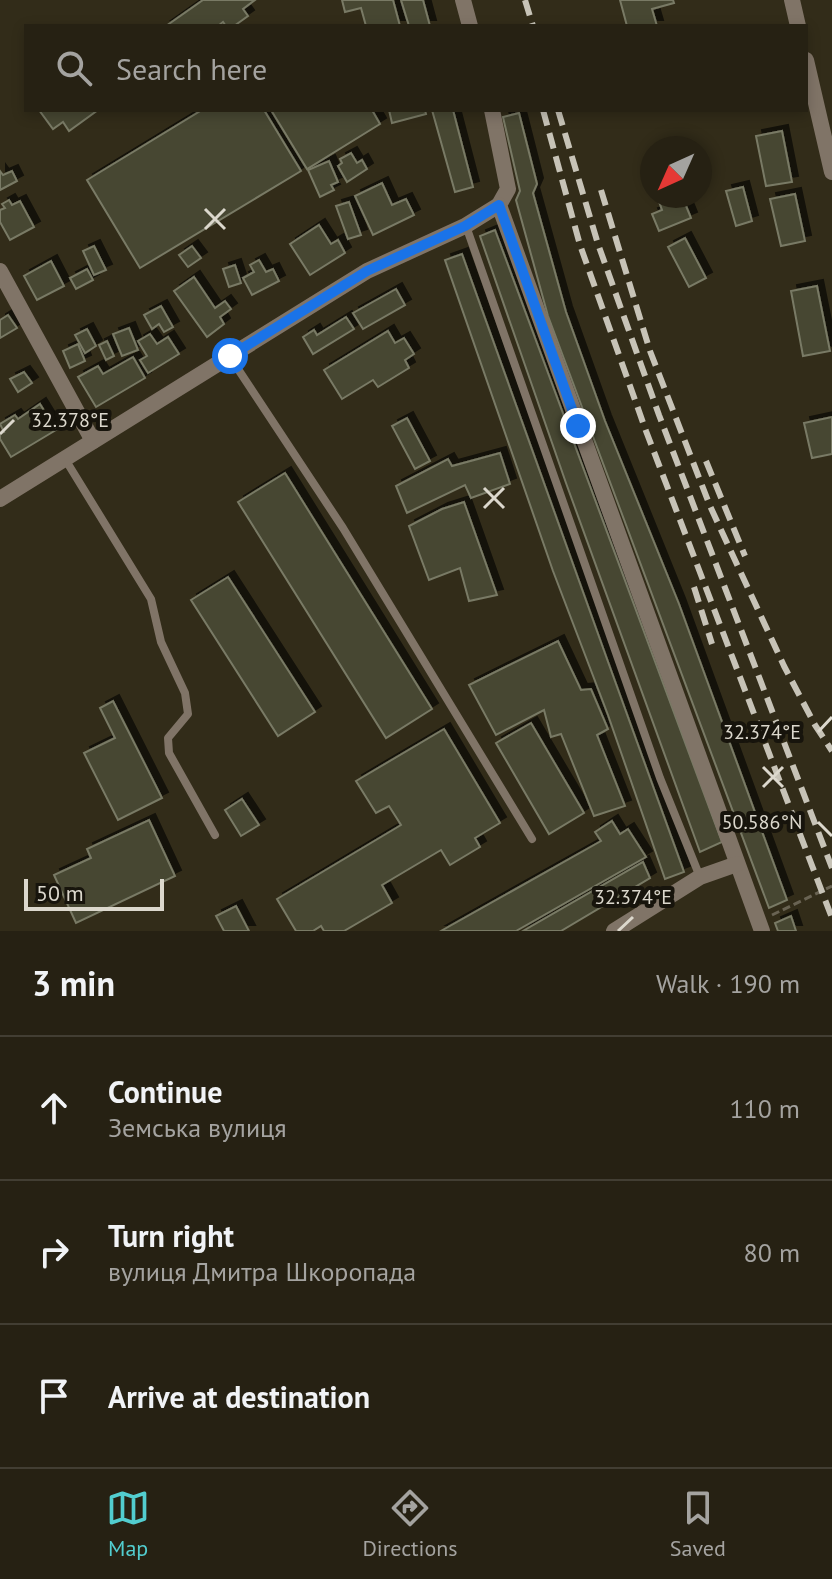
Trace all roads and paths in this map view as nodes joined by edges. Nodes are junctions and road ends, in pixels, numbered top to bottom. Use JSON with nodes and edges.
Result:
{"nodes":[{"id":1,"x":463,"y":0,"type":"edge"},
{"id":2,"x":792,"y":0,"type":"edge"},
{"id":3,"x":469,"y":24,"type":"edge"},
{"id":4,"x":798,"y":24,"type":"edge"},
{"id":5,"x":808,"y":69,"type":"edge"},
{"id":6,"x":492,"y":112,"type":"edge"},
{"id":7,"x":832,"y":172,"type":"edge"},
{"id":8,"x":499,"y":205,"type":"junction"},
{"id":9,"x":465,"y":226,"type":"junction"},
{"id":10,"x":0,"y":271,"type":"edge"},
{"id":11,"x":230,"y":356,"type":"junction"},
{"id":12,"x":93,"y":441,"type":"junction"},
{"id":13,"x":65,"y":459,"type":"junction"},
{"id":14,"x":0,"y":499,"type":"edge"},
{"id":15,"x":215,"y":835,"type":"dead end"},
{"id":16,"x":532,"y":839,"type":"dead end"},
{"id":17,"x":737,"y":864,"type":"junction"},
{"id":18,"x":700,"y":877,"type":"junction"},
{"id":19,"x":832,"y":886,"type":"edge"},
{"id":20,"x":760,"y":926,"type":"edge"},
{"id":21,"x":614,"y":931,"type":"edge"}],
"edges":[{"from":1,"to":3,"type":"street"},
{"from":2,"to":4,"type":"street"},
{"from":5,"to":7,"type":"street"},
{"from":6,"to":8,"type":"street"},
{"from":8,"to":9,"type":"street"},
{"from":8,"to":17,"type":"street"},
{"from":9,"to":11,"type":"street"},
{"from":9,"to":18,"type":"lane"},
{"from":10,"to":12,"type":"street"},
{"from":11,"to":12,"type":"street"},
{"from":11,"to":16,"type":"lane"},
{"from":12,"to":13,"type":"street"},
{"from":13,"to":14,"type":"street"},
{"from":13,"to":15,"type":"lane"},
{"from":17,"to":18,"type":"street"},
{"from":17,"to":20,"type":"street"},
{"from":18,"to":21,"type":"street"},
{"from":19,"to":20,"type":"path"}]}
